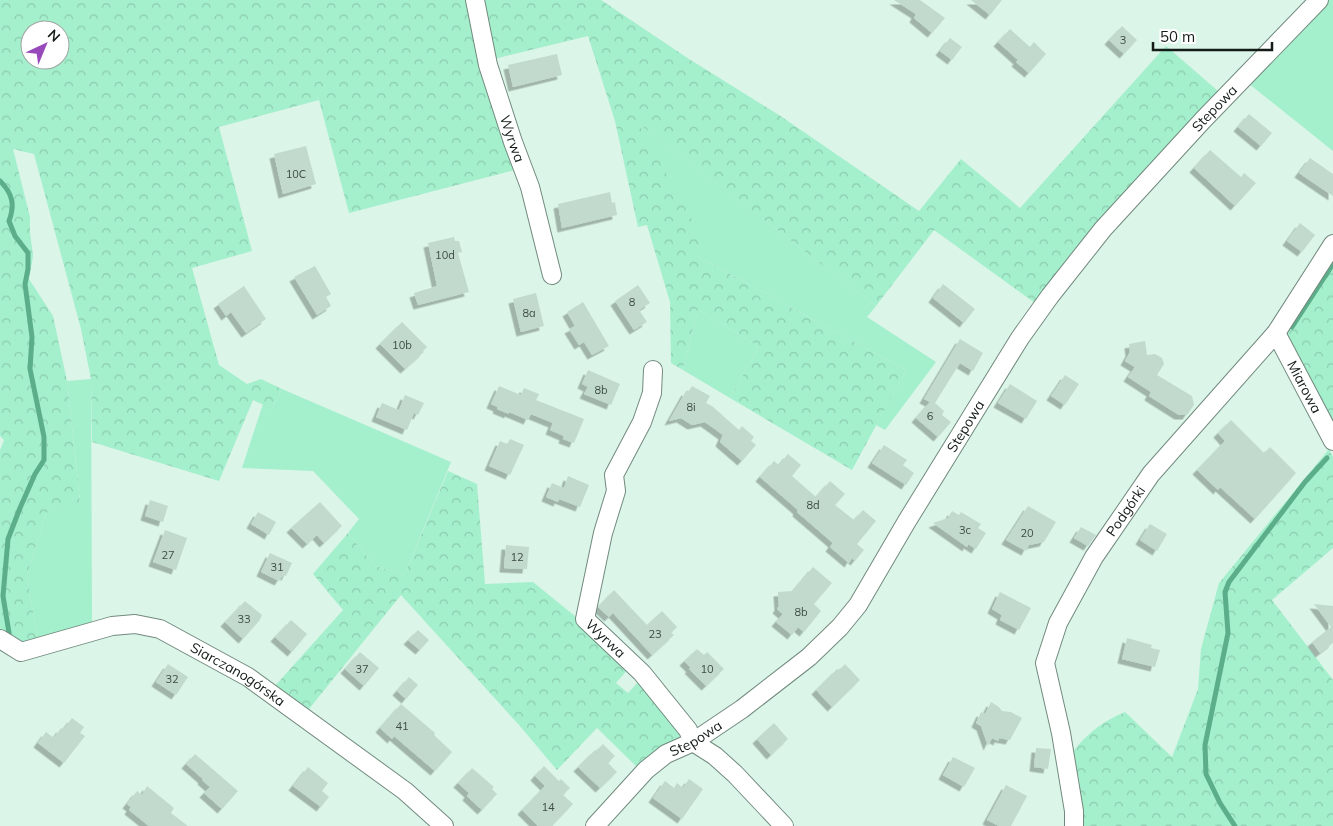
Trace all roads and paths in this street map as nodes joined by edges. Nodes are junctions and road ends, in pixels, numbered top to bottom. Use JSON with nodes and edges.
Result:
{"nodes":[{"id":1,"x":476,"y":0,"type":"edge"},
{"id":2,"x":1319,"y":0,"type":"edge"},
{"id":3,"x":1333,"y":244,"type":"edge"},
{"id":4,"x":552,"y":275,"type":"dead end"},
{"id":5,"x":1276,"y":333,"type":"junction"},
{"id":6,"x":653,"y":370,"type":"dead end"},
{"id":7,"x":1333,"y":441,"type":"edge"},
{"id":8,"x":0,"y":639,"type":"edge"},
{"id":9,"x":693,"y":742,"type":"junction"},
{"id":10,"x":444,"y":826,"type":"edge"},
{"id":11,"x":595,"y":826,"type":"edge"},
{"id":12,"x":784,"y":826,"type":"edge"},
{"id":13,"x":1074,"y":826,"type":"edge"}],
"edges":[{"from":1,"to":4,"type":"street","name":"Wyrwa"},
{"from":2,"to":9,"type":"street","name":"Stepowa"},
{"from":3,"to":5,"type":"street","name":"Podgórki"},
{"from":5,"to":7,"type":"street","name":"Miarowa"},
{"from":5,"to":13,"type":"street","name":"Podgórki"},
{"from":6,"to":9,"type":"street","name":"Wyrwa"},
{"from":8,"to":10,"type":"street","name":"Siarczanogórska"},
{"from":9,"to":11,"type":"street","name":"Stepowa"},
{"from":9,"to":12,"type":"street","name":"Wyrwa"}]}
